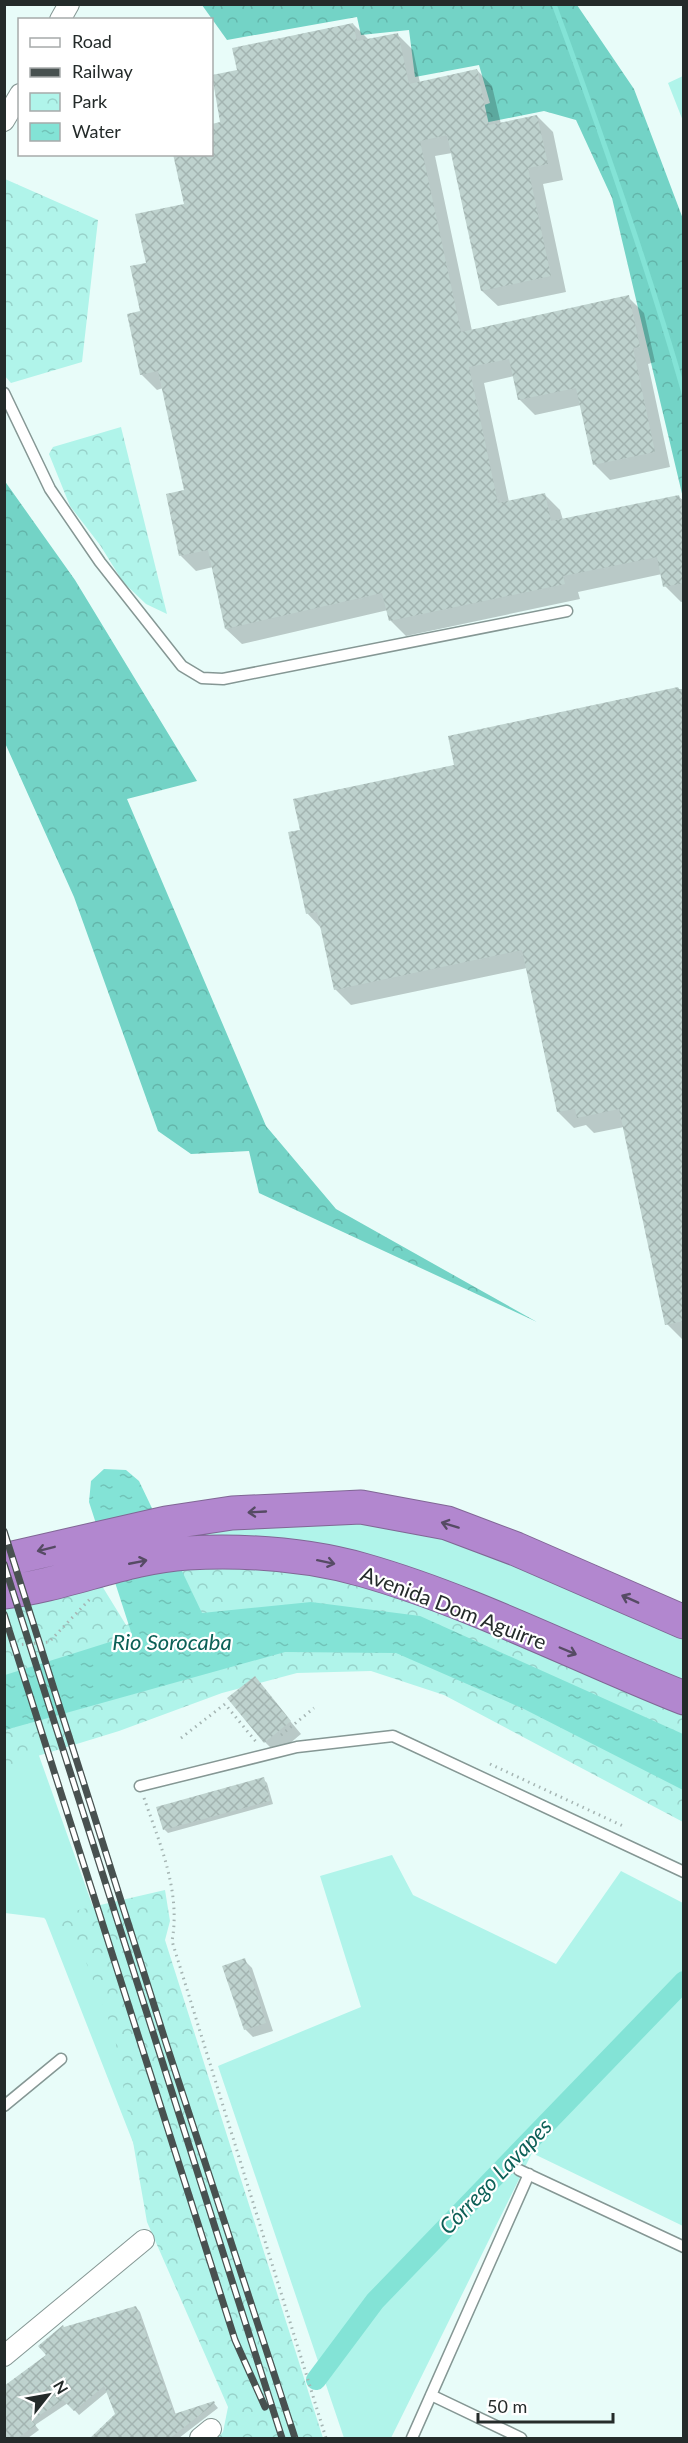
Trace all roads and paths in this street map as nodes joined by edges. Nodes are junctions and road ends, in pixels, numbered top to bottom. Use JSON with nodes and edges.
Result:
{"nodes":[{"id":1,"x":69,"y":4,"type":"edge"},
{"id":2,"x":61,"y":18,"type":"edge"},
{"id":3,"x":18,"y":97,"type":"edge"},
{"id":4,"x":4,"y":121,"type":"edge"},
{"id":5,"x":4,"y":393,"type":"edge"},
{"id":6,"x":567,"y":611,"type":"dead end"},
{"id":7,"x":4,"y":1560,"type":"edge"},
{"id":8,"x":94,"y":1582,"type":"junction"},
{"id":9,"x":9,"y":1592,"type":"edge"},
{"id":10,"x":684,"y":1622,"type":"edge"},
{"id":11,"x":4,"y":1646,"type":"edge"},
{"id":12,"x":684,"y":1698,"type":"edge"},
{"id":13,"x":314,"y":1708,"type":"dead end"},
{"id":14,"x":280,"y":1736,"type":"dead end"},
{"id":15,"x":181,"y":1738,"type":"dead end"},
{"id":16,"x":263,"y":1750,"type":"dead end"},
{"id":17,"x":140,"y":1786,"type":"joint"},
{"id":18,"x":684,"y":1872,"type":"edge"},
{"id":19,"x":62,"y":2059,"type":"dead end"},
{"id":20,"x":4,"y":2106,"type":"edge"},
{"id":21,"x":144,"y":2240,"type":"dead end"},
{"id":22,"x":684,"y":2247,"type":"edge"},
{"id":23,"x":4,"y":2356,"type":"edge"},
{"id":24,"x":430,"y":2395,"type":"junction"},
{"id":25,"x":326,"y":2439,"type":"edge"},
{"id":26,"x":412,"y":2439,"type":"edge"},
{"id":27,"x":521,"y":2439,"type":"edge"}],
"edges":[{"from":1,"to":2,"type":"street"},
{"from":3,"to":4,"type":"street"},
{"from":5,"to":6,"type":"lane"},
{"from":10,"to":7,"type":"highway","one_way":true},
{"from":8,"to":9,"type":"highway","name":"Avenida Dom Aguirre"},
{"from":8,"to":11,"type":"path"},
{"from":8,"to":12,"type":"highway","name":"Avenida Dom Aguirre","one_way":true},
{"from":13,"to":14,"type":"path"},
{"from":15,"to":16,"type":"path"},
{"from":17,"to":18,"type":"lane"},
{"from":17,"to":25,"type":"path"},
{"from":19,"to":20,"type":"lane"},
{"from":21,"to":23,"type":"street"},
{"from":22,"to":24,"type":"lane"},
{"from":24,"to":26,"type":"lane"},
{"from":24,"to":27,"type":"lane"}]}
